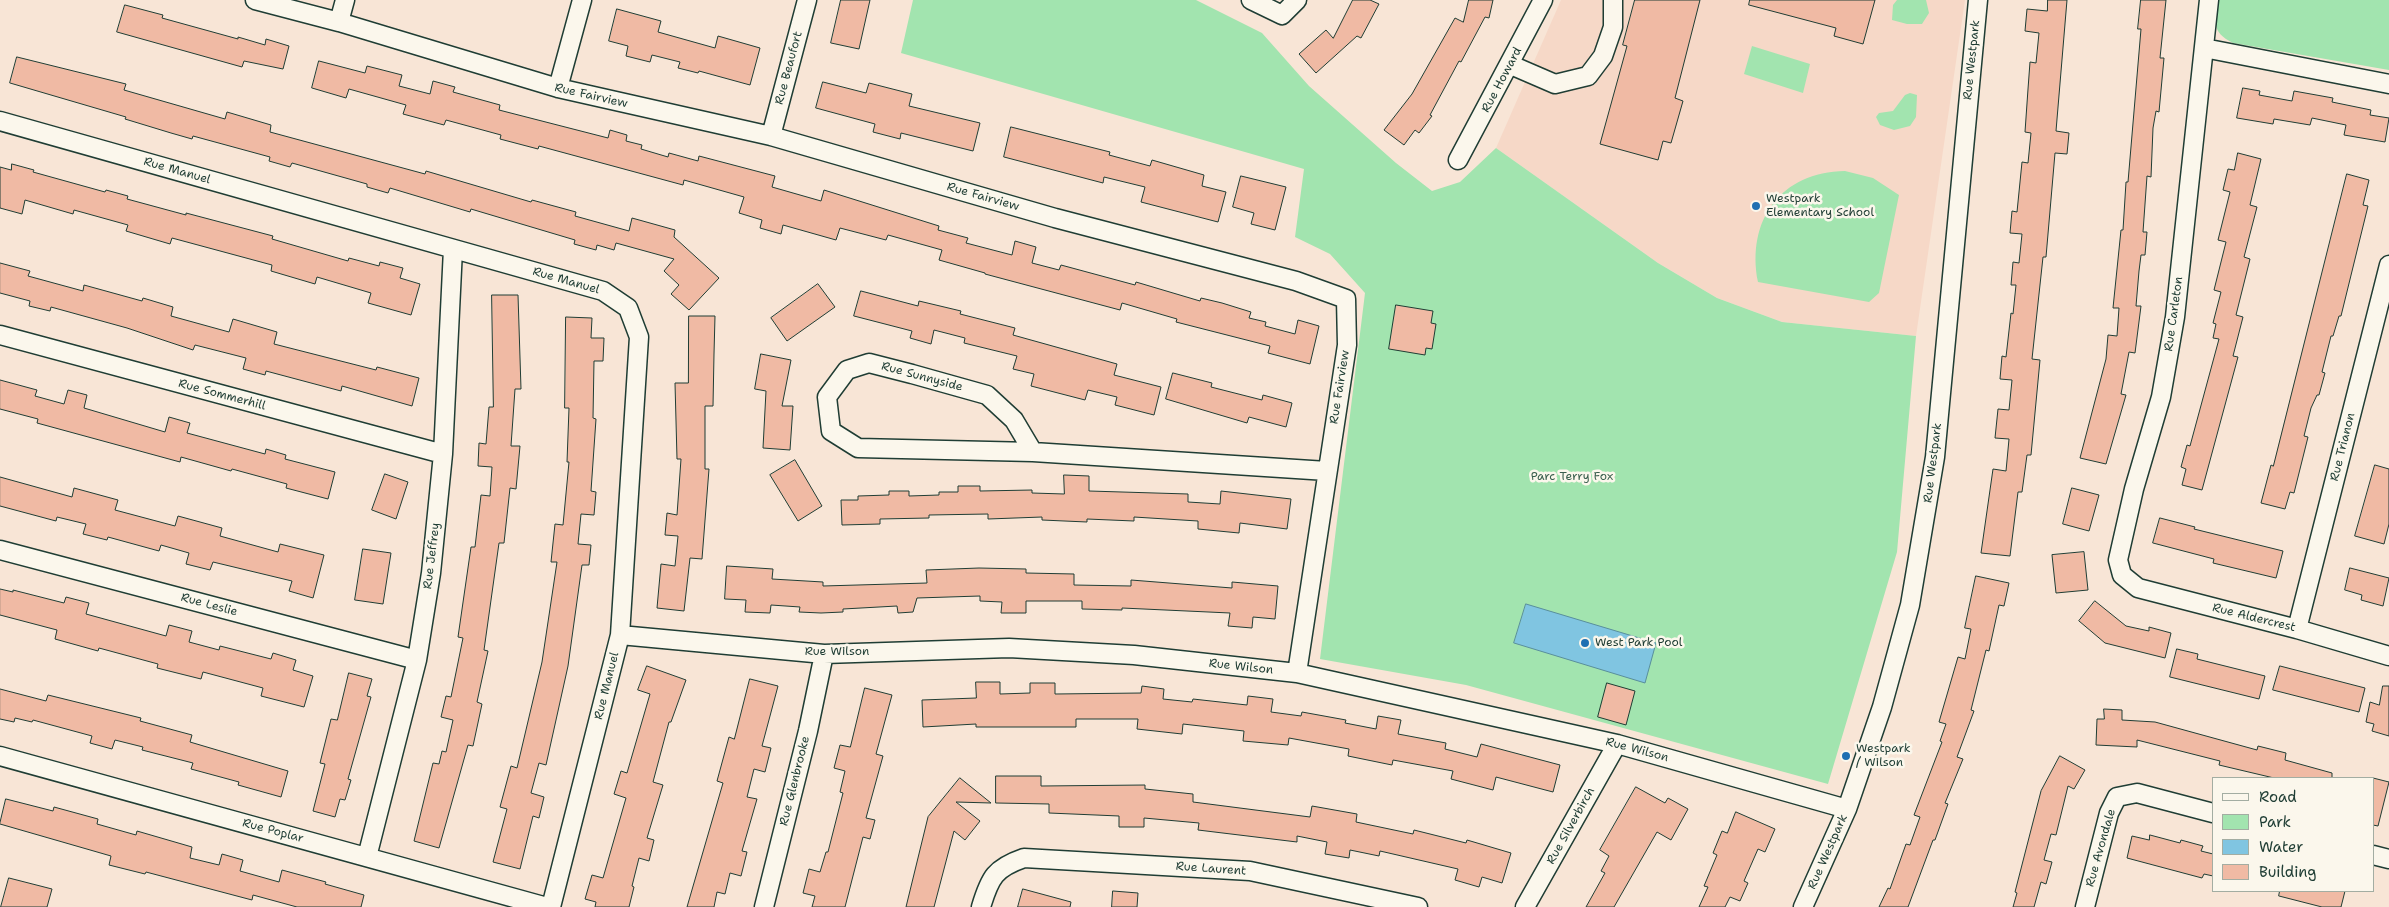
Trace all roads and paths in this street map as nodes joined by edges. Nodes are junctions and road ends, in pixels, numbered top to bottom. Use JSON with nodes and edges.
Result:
{"nodes":[{"id":1,"x":255,"y":0,"type":"edge"},
{"id":2,"x":345,"y":0,"type":"edge"},
{"id":3,"x":582,"y":0,"type":"edge"},
{"id":4,"x":807,"y":0,"type":"edge"},
{"id":5,"x":1251,"y":0,"type":"edge"},
{"id":6,"x":1297,"y":0,"type":"edge"},
{"id":7,"x":1543,"y":0,"type":"edge"},
{"id":8,"x":1613,"y":0,"type":"edge"},
{"id":9,"x":1978,"y":0,"type":"edge"},
{"id":10,"x":2209,"y":0,"type":"edge"},
{"id":11,"x":339,"y":22,"type":"junction"},
{"id":12,"x":2204,"y":48,"type":"junction"},
{"id":13,"x":1511,"y":65,"type":"junction"},
{"id":14,"x":2389,"y":84,"type":"edge"},
{"id":15,"x":558,"y":88,"type":"junction"},
{"id":16,"x":0,"y":121,"type":"edge"},
{"id":17,"x":770,"y":136,"type":"junction"},
{"id":18,"x":1458,"y":160,"type":"dead end"},
{"id":19,"x":453,"y":249,"type":"junction"},
{"id":20,"x":2389,"y":265,"type":"edge"},
{"id":21,"x":0,"y":335,"type":"edge"},
{"id":22,"x":1033,"y":452,"type":"junction"},
{"id":23,"x":443,"y":454,"type":"junction"},
{"id":24,"x":1328,"y":471,"type":"junction"},
{"id":25,"x":0,"y":550,"type":"edge"},
{"id":26,"x":2122,"y":575,"type":"joint"},
{"id":27,"x":2297,"y":629,"type":"junction"},
{"id":28,"x":620,"y":635,"type":"junction"},
{"id":29,"x":824,"y":654,"type":"junction"},
{"id":30,"x":2389,"y":656,"type":"edge"},
{"id":31,"x":418,"y":660,"type":"junction"},
{"id":32,"x":1297,"y":673,"type":"junction"},
{"id":33,"x":1617,"y":744,"type":"junction"},
{"id":34,"x":0,"y":756,"type":"edge"},
{"id":35,"x":1847,"y":809,"type":"junction"},
{"id":36,"x":2212,"y":813,"type":"edge"},
{"id":37,"x":2374,"y":855,"type":"edge"},
{"id":38,"x":367,"y":857,"type":"junction"},
{"id":39,"x":2389,"y":859,"type":"edge"},
{"id":40,"x":549,"y":907,"type":"edge"},
{"id":41,"x":764,"y":907,"type":"edge"},
{"id":42,"x":981,"y":907,"type":"edge"},
{"id":43,"x":1418,"y":907,"type":"edge"},
{"id":44,"x":1525,"y":907,"type":"edge"},
{"id":45,"x":1802,"y":907,"type":"edge"},
{"id":46,"x":2085,"y":907,"type":"edge"}],
"edges":[{"from":1,"to":11,"type":"street","name":"Rue Fairview"},
{"from":2,"to":11,"type":"street"},
{"from":3,"to":15,"type":"street"},
{"from":4,"to":17,"type":"street","name":"Rue Beaufort"},
{"from":5,"to":6,"type":"street"},
{"from":7,"to":13,"type":"street","name":"Rue Howard"},
{"from":8,"to":13,"type":"street"},
{"from":9,"to":35,"type":"street","name":"Rue Westpark"},
{"from":10,"to":12,"type":"street","name":"Rue Carleton"},
{"from":11,"to":15,"type":"street","name":"Rue Fairview"},
{"from":12,"to":14,"type":"street"},
{"from":12,"to":26,"type":"street","name":"Rue Carleton"},
{"from":13,"to":18,"type":"street","name":"Rue Howard"},
{"from":15,"to":17,"type":"street","name":"Rue Fairview"},
{"from":16,"to":19,"type":"street","name":"Rue Manuel"},
{"from":17,"to":24,"type":"street","name":"Rue Fairview"},
{"from":19,"to":23,"type":"street","name":"Rue Jeffrey"},
{"from":19,"to":28,"type":"street","name":"Rue Manuel"},
{"from":20,"to":27,"type":"street","name":"Rue Trianon"},
{"from":21,"to":23,"type":"street","name":"Rue Sommerhill"},
{"from":22,"to":22,"type":"street","name":"Rue Sunnyside"},
{"from":22,"to":24,"type":"street","name":"Rue Sunnyside"},
{"from":23,"to":31,"type":"street","name":"Rue Jeffrey"},
{"from":24,"to":32,"type":"street","name":"Rue Fairview"},
{"from":25,"to":31,"type":"street","name":"Rue Leslie"},
{"from":26,"to":27,"type":"street","name":"Rue Aldercrest"},
{"from":27,"to":30,"type":"street","name":"Rue Aldercrest"},
{"from":28,"to":29,"type":"street","name":"Rue Wilson"},
{"from":28,"to":40,"type":"street","name":"Rue Manuel"},
{"from":29,"to":32,"type":"street","name":"Rue Wilson"},
{"from":29,"to":41,"type":"street","name":"Rue Glenbrooke"},
{"from":31,"to":38,"type":"street","name":"Rue Jeffrey"},
{"from":32,"to":33,"type":"street","name":"Rue Wilson"},
{"from":33,"to":35,"type":"street","name":"Rue Wilson"},
{"from":33,"to":44,"type":"street","name":"Rue Silverbirch"},
{"from":34,"to":38,"type":"street","name":"Rue Poplar"},
{"from":35,"to":45,"type":"street","name":"Rue Westpark"},
{"from":36,"to":46,"type":"street","name":"Rue Avondale"},
{"from":37,"to":39,"type":"street"},
{"from":38,"to":40,"type":"street","name":"Rue Poplar"},
{"from":42,"to":43,"type":"street","name":"Rue Laurent"}]}
